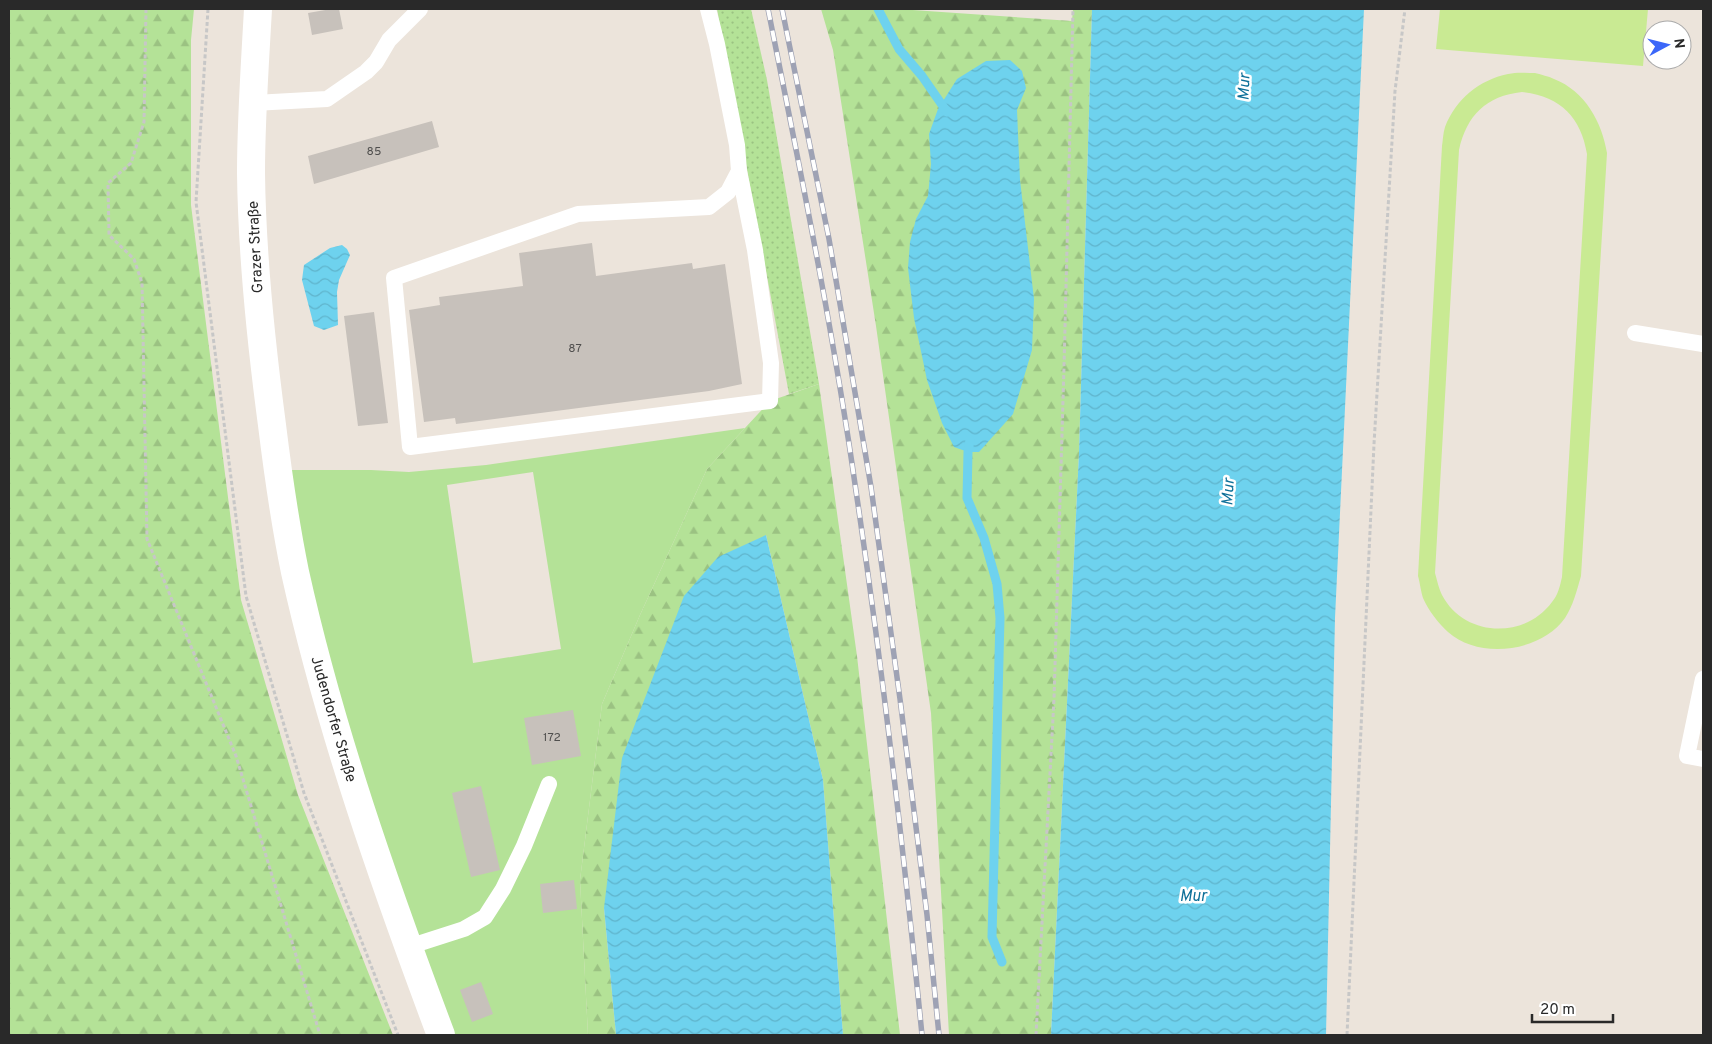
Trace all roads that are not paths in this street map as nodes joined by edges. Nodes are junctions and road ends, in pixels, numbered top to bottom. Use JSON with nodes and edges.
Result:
{"nodes":[{"id":1,"x":258,"y":9,"type":"edge"},
{"id":2,"x":420,"y":9,"type":"edge"},
{"id":3,"x":708,"y":9,"type":"edge"},
{"id":4,"x":253,"y":103,"type":"junction"},
{"id":5,"x":739,"y":171,"type":"junction"},
{"id":6,"x":1635,"y":333,"type":"dead end"},
{"id":7,"x":1703,"y":344,"type":"edge"},
{"id":8,"x":280,"y":485,"type":"joint"},
{"id":9,"x":1703,"y":679,"type":"edge"},
{"id":10,"x":1703,"y":759,"type":"edge"},
{"id":11,"x":550,"y":784,"type":"dead end"},
{"id":12,"x":408,"y":947,"type":"junction"},
{"id":13,"x":441,"y":1035,"type":"edge"}],
"edges":[{"from":1,"to":4,"type":"main road","name":"Grazer Straße"},
{"from":2,"to":4,"type":"lane"},
{"from":3,"to":5,"type":"lane"},
{"from":4,"to":8,"type":"main road","name":"Grazer Straße"},
{"from":5,"to":5,"type":"lane"},
{"from":6,"to":7,"type":"lane"},
{"from":8,"to":12,"type":"main road","name":"Judendorfer Straße"},
{"from":9,"to":10,"type":"lane"},
{"from":11,"to":12,"type":"lane"},
{"from":12,"to":13,"type":"main road","name":"Judendorfer Straße"}]}
